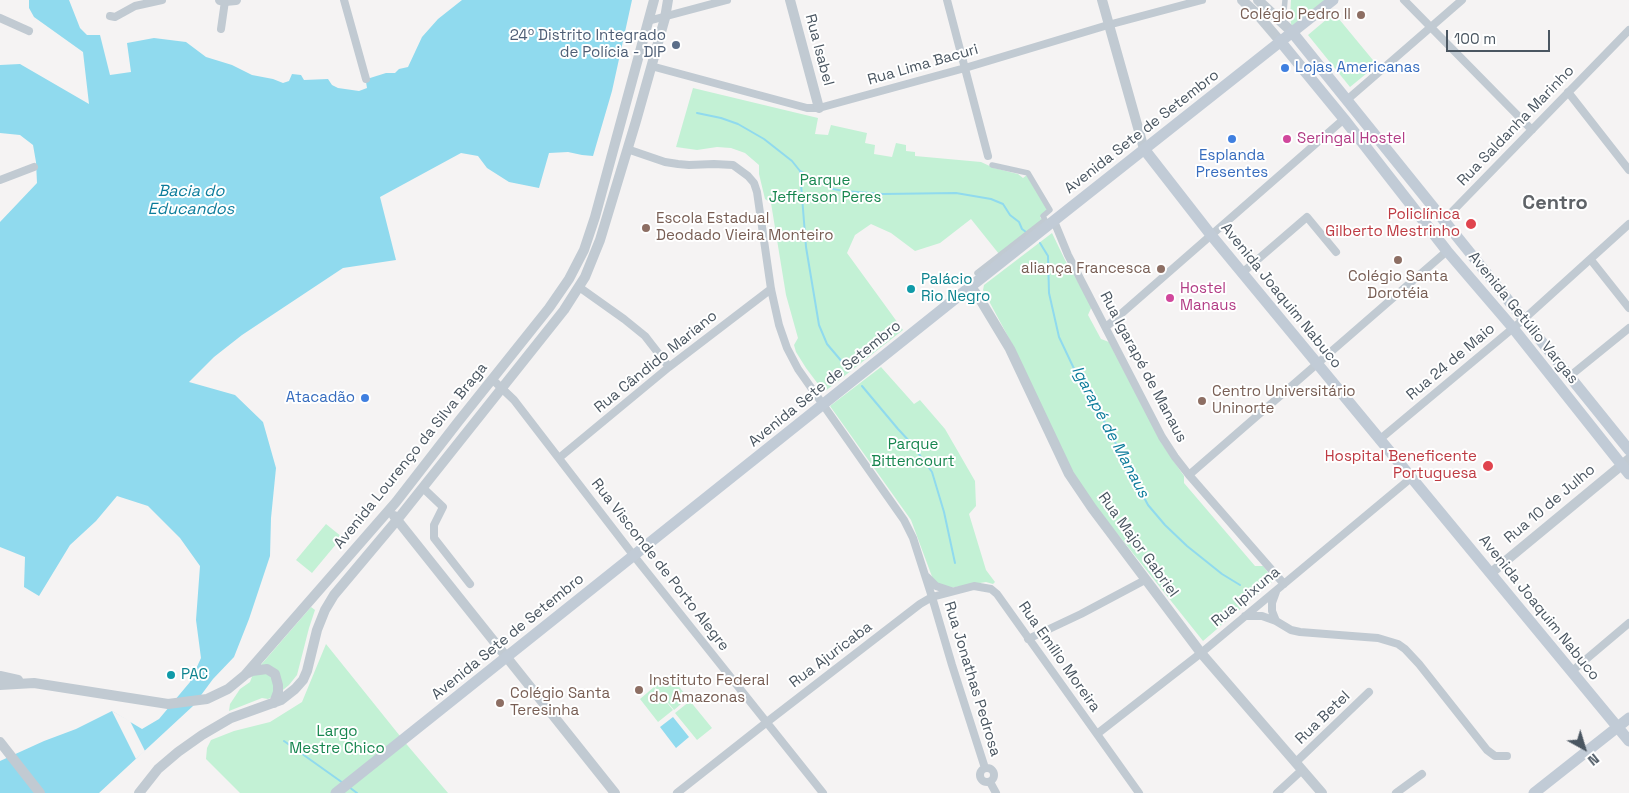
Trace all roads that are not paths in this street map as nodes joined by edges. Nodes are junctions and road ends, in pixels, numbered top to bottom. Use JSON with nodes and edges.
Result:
{"nodes":[{"id":1,"x":162,"y":0,"type":"edge"},
{"id":2,"x":227,"y":0,"type":"edge"},
{"id":3,"x":344,"y":0,"type":"edge"},
{"id":4,"x":654,"y":0,"type":"edge"},
{"id":5,"x":668,"y":0,"type":"edge"},
{"id":6,"x":727,"y":0,"type":"edge"},
{"id":7,"x":790,"y":0,"type":"edge"},
{"id":8,"x":947,"y":0,"type":"edge"},
{"id":9,"x":1102,"y":0,"type":"edge"},
{"id":10,"x":1202,"y":0,"type":"edge"},
{"id":11,"x":1242,"y":0,"type":"edge"},
{"id":12,"x":1258,"y":0,"type":"edge"},
{"id":13,"x":1284,"y":0,"type":"edge"},
{"id":14,"x":1333,"y":0,"type":"edge"},
{"id":15,"x":1404,"y":0,"type":"edge"},
{"id":16,"x":1462,"y":0,"type":"edge"},
{"id":17,"x":110,"y":16,"type":"dead end"},
{"id":18,"x":0,"y":18,"type":"edge"},
{"id":19,"x":665,"y":18,"type":"junction"},
{"id":20,"x":648,"y":21,"type":"junction"},
{"id":21,"x":1283,"y":23,"type":"junction"},
{"id":22,"x":1108,"y":25,"type":"junction"},
{"id":23,"x":1431,"y":28,"type":"junction"},
{"id":24,"x":221,"y":29,"type":"dead end"},
{"id":25,"x":1629,"y":30,"type":"edge"},
{"id":26,"x":29,"y":31,"type":"dead end"},
{"id":27,"x":1292,"y":32,"type":"junction"},
{"id":28,"x":1280,"y":41,"type":"junction"},
{"id":29,"x":651,"y":66,"type":"junction"},
{"id":30,"x":965,"y":68,"type":"junction"},
{"id":31,"x":366,"y":79,"type":"dead end"},
{"id":32,"x":1568,"y":92,"type":"junction"},
{"id":33,"x":1348,"y":99,"type":"junction"},
{"id":34,"x":819,"y":108,"type":"junction"},
{"id":35,"x":622,"y":118,"type":"junction"},
{"id":36,"x":1344,"y":119,"type":"junction"},
{"id":37,"x":636,"y":121,"type":"junction"},
{"id":38,"x":1532,"y":130,"type":"junction"},
{"id":39,"x":628,"y":149,"type":"junction"},
{"id":40,"x":1144,"y":149,"type":"junction"},
{"id":41,"x":988,"y":156,"type":"dead end"},
{"id":42,"x":992,"y":165,"type":"dead end"},
{"id":43,"x":34,"y":167,"type":"dead end"},
{"id":44,"x":1629,"y":170,"type":"edge"},
{"id":45,"x":0,"y":180,"type":"edge"},
{"id":46,"x":1444,"y":220,"type":"junction"},
{"id":47,"x":1054,"y":221,"type":"junction"},
{"id":48,"x":1629,"y":224,"type":"edge"},
{"id":49,"x":1211,"y":235,"type":"junction"},
{"id":50,"x":1447,"y":251,"type":"junction"},
{"id":51,"x":1336,"y":252,"type":"dead end"},
{"id":52,"x":1591,"y":260,"type":"junction"},
{"id":53,"x":1242,"y":273,"type":"junction"},
{"id":54,"x":978,"y":274,"type":"dead end"},
{"id":55,"x":579,"y":287,"type":"junction"},
{"id":56,"x":971,"y":287,"type":"junction"},
{"id":57,"x":771,"y":289,"type":"junction"},
{"id":58,"x":1629,"y":308,"type":"edge"},
{"id":59,"x":542,"y":318,"type":"junction"},
{"id":60,"x":1524,"y":319,"type":"junction"},
{"id":61,"x":552,"y":326,"type":"junction"},
{"id":62,"x":1106,"y":327,"type":"junction"},
{"id":63,"x":1514,"y":328,"type":"junction"},
{"id":64,"x":1629,"y":328,"type":"edge"},
{"id":65,"x":1317,"y":364,"type":"junction"},
{"id":66,"x":669,"y":367,"type":"junction"},
{"id":67,"x":1570,"y":376,"type":"junction"},
{"id":68,"x":492,"y":379,"type":"junction"},
{"id":69,"x":503,"y":388,"type":"junction"},
{"id":70,"x":823,"y":404,"type":"junction"},
{"id":71,"x":1379,"y":440,"type":"junction"},
{"id":72,"x":1629,"y":450,"type":"edge"},
{"id":73,"x":559,"y":458,"type":"junction"},
{"id":74,"x":1626,"y":466,"type":"edge"},
{"id":75,"x":1189,"y":475,"type":"junction"},
{"id":76,"x":1411,"y":478,"type":"junction"},
{"id":77,"x":423,"y":488,"type":"junction"},
{"id":78,"x":389,"y":511,"type":"junction"},
{"id":79,"x":398,"y":520,"type":"junction"},
{"id":80,"x":634,"y":556,"type":"junction"},
{"id":81,"x":924,"y":573,"type":"junction"},
{"id":82,"x":1491,"y":573,"type":"junction"},
{"id":83,"x":1145,"y":580,"type":"junction"},
{"id":84,"x":470,"y":584,"type":"dead end"},
{"id":85,"x":1284,"y":584,"type":"junction"},
{"id":86,"x":952,"y":591,"type":"junction"},
{"id":87,"x":1276,"y":591,"type":"junction"},
{"id":88,"x":932,"y":596,"type":"junction"},
{"id":89,"x":1245,"y":616,"type":"junction"},
{"id":90,"x":1276,"y":621,"type":"junction"},
{"id":91,"x":1629,"y":623,"type":"edge"},
{"id":92,"x":1028,"y":639,"type":"junction"},
{"id":93,"x":1201,"y":653,"type":"junction"},
{"id":94,"x":507,"y":658,"type":"junction"},
{"id":95,"x":1571,"y":672,"type":"junction"},
{"id":96,"x":245,"y":675,"type":"junction"},
{"id":97,"x":0,"y":676,"type":"edge"},
{"id":98,"x":34,"y":684,"type":"junction"},
{"id":99,"x":0,"y":685,"type":"edge"},
{"id":100,"x":1369,"y":692,"type":"dead end"},
{"id":101,"x":274,"y":703,"type":"junction"},
{"id":102,"x":1629,"y":718,"type":"edge"},
{"id":103,"x":766,"y":722,"type":"junction"},
{"id":104,"x":1617,"y":728,"type":"junction"},
{"id":105,"x":1097,"y":734,"type":"junction"},
{"id":106,"x":1629,"y":741,"type":"edge"},
{"id":107,"x":0,"y":742,"type":"edge"},
{"id":108,"x":1507,"y":756,"type":"dead end"},
{"id":109,"x":1299,"y":766,"type":"junction"},
{"id":110,"x":1422,"y":774,"type":"dead end"},
{"id":111,"x":152,"y":776,"type":"junction"},
{"id":112,"x":1536,"y":792,"type":"edge"},
{"id":113,"x":40,"y":793,"type":"edge"},
{"id":114,"x":140,"y":793,"type":"edge"},
{"id":115,"x":152,"y":793,"type":"edge"},
{"id":116,"x":336,"y":793,"type":"edge"},
{"id":117,"x":615,"y":793,"type":"edge"},
{"id":118,"x":677,"y":793,"type":"edge"},
{"id":119,"x":823,"y":793,"type":"edge"},
{"id":120,"x":996,"y":793,"type":"edge"},
{"id":121,"x":1139,"y":793,"type":"edge"},
{"id":122,"x":1277,"y":793,"type":"edge"},
{"id":123,"x":1322,"y":793,"type":"edge"},
{"id":124,"x":1396,"y":793,"type":"edge"}],
"edges":[{"from":1,"to":17,"type":"street"},
{"from":2,"to":24,"type":"street"},
{"from":3,"to":31,"type":"street"},
{"from":4,"to":20,"type":"street","name":"Avenida Lourenço da Silva Braga"},
{"from":5,"to":19,"type":"street","name":"Avenida Lourenço da Silva Braga"},
{"from":6,"to":19,"type":"street"},
{"from":7,"to":34,"type":"street","name":"Rua Isabel"},
{"from":8,"to":30,"type":"street"},
{"from":9,"to":22,"type":"street","name":"Avenida Joaquim Nabuco"},
{"from":10,"to":22,"type":"street","name":"Rua Lima Bacuri"},
{"from":11,"to":28,"type":"street"},
{"from":12,"to":21,"type":"street"},
{"from":13,"to":21,"type":"street"},
{"from":14,"to":27,"type":"main road","name":"Avenida Sete de Setembro"},
{"from":15,"to":23,"type":"street"},
{"from":16,"to":23,"type":"street"},
{"from":18,"to":26,"type":"street"},
{"from":19,"to":20,"type":"street"},
{"from":19,"to":29,"type":"street","name":"Avenida Lourenço da Silva Braga"},
{"from":20,"to":35,"type":"street","name":"Avenida Lourenço da Silva Braga"},
{"from":21,"to":27,"type":"street"},
{"from":22,"to":30,"type":"street","name":"Rua Lima Bacuri"},
{"from":22,"to":40,"type":"street","name":"Avenida Joaquim Nabuco"},
{"from":23,"to":33,"type":"street"},
{"from":23,"to":38,"type":"street"},
{"from":25,"to":32,"type":"street","name":"Rua Saldanha Marinho"},
{"from":27,"to":28,"type":"main road","name":"Avenida Sete de Setembro"},
{"from":27,"to":33,"type":"main road","name":"Avenida Getúlio Vargas"},
{"from":28,"to":36,"type":"main road","name":"Avenida Getúlio Vargas"},
{"from":28,"to":40,"type":"main road","name":"Avenida Sete de Setembro"},
{"from":29,"to":34,"type":"street","name":"Rua Lima Bacuri"},
{"from":29,"to":37,"type":"street","name":"Avenida Lourenço da Silva Braga"},
{"from":30,"to":34,"type":"street","name":"Rua Lima Bacuri"},
{"from":30,"to":41,"type":"street"},
{"from":32,"to":38,"type":"street","name":"Rua Saldanha Marinho"},
{"from":32,"to":44,"type":"street"},
{"from":33,"to":46,"type":"main road","name":"Avenida Getúlio Vargas"},
{"from":35,"to":37,"type":"street"},
{"from":35,"to":59,"type":"street","name":"Avenida Lourenço da Silva Braga"},
{"from":36,"to":49,"type":"street"},
{"from":36,"to":50,"type":"main road","name":"Avenida Getúlio Vargas"},
{"from":37,"to":39,"type":"street","name":"Avenida Lourenço da Silva Braga"},
{"from":38,"to":46,"type":"street","name":"Rua Saldanha Marinho"},
{"from":39,"to":55,"type":"street","name":"Avenida Lourenço da Silva Braga"},
{"from":39,"to":57,"type":"street","name":"Rua Jonathas Pedrosa"},
{"from":40,"to":47,"type":"main road","name":"Avenida Sete de Setembro"},
{"from":40,"to":49,"type":"main road","name":"Avenida Joaquim Nabuco"},
{"from":42,"to":54,"type":"street"},
{"from":43,"to":45,"type":"street"},
{"from":46,"to":60,"type":"main road","name":"Avenida Getúlio Vargas"},
{"from":47,"to":56,"type":"main road","name":"Avenida Sete de Setembro"},
{"from":47,"to":62,"type":"street","name":"Rua Igarapé de Manaus"},
{"from":48,"to":52,"type":"street","name":"Rua 24 de Maio"},
{"from":49,"to":53,"type":"main road","name":"Avenida Joaquim Nabuco"},
{"from":49,"to":62,"type":"street"},
{"from":50,"to":63,"type":"main road","name":"Avenida Getúlio Vargas"},
{"from":50,"to":65,"type":"street"},
{"from":51,"to":53,"type":"street"},
{"from":52,"to":58,"type":"street"},
{"from":52,"to":60,"type":"street","name":"Rua 24 de Maio"},
{"from":53,"to":65,"type":"main road","name":"Avenida Joaquim Nabuco"},
{"from":55,"to":61,"type":"street","name":"Avenida Lourenço da Silva Braga"},
{"from":55,"to":66,"type":"street"},
{"from":56,"to":70,"type":"main road","name":"Avenida Sete de Setembro"},
{"from":56,"to":83,"type":"street","name":"Rua Major Gabriel"},
{"from":57,"to":66,"type":"street","name":"Rua Cândido Mariano"},
{"from":57,"to":70,"type":"street","name":"Rua Jonathas Pedrosa"},
{"from":59,"to":61,"type":"street"},
{"from":59,"to":68,"type":"street","name":"Avenida Lourenço da Silva Braga"},
{"from":60,"to":63,"type":"street","name":"Rua 24 de Maio"},
{"from":60,"to":67,"type":"main road","name":"Avenida Getúlio Vargas"},
{"from":61,"to":69,"type":"street","name":"Avenida Lourenço da Silva Braga"},
{"from":62,"to":75,"type":"street","name":"Rua Igarapé de Manaus"},
{"from":63,"to":71,"type":"street","name":"Rua 24 de Maio"},
{"from":63,"to":74,"type":"main road","name":"Avenida Getúlio Vargas"},
{"from":64,"to":67,"type":"street"},
{"from":65,"to":71,"type":"main road","name":"Avenida Joaquim Nabuco"},
{"from":65,"to":75,"type":"street"},
{"from":66,"to":73,"type":"street","name":"Rua Cândido Mariano"},
{"from":67,"to":72,"type":"main road","name":"Avenida Getúlio Vargas"},
{"from":68,"to":69,"type":"street","name":"Rua Visconde de Porto Alegre"},
{"from":68,"to":78,"type":"street","name":"Avenida Lourenço da Silva Braga"},
{"from":69,"to":73,"type":"street","name":"Rua Visconde de Porto Alegre"},
{"from":69,"to":77,"type":"street","name":"Avenida Lourenço da Silva Braga"},
{"from":70,"to":80,"type":"main road","name":"Avenida Sete de Setembro"},
{"from":70,"to":81,"type":"street","name":"Rua Jonathas Pedrosa"},
{"from":71,"to":76,"type":"main road","name":"Avenida Joaquim Nabuco"},
{"from":73,"to":80,"type":"street","name":"Rua Visconde de Porto Alegre"},
{"from":74,"to":82,"type":"street","name":"Rua 10 de Julho"},
{"from":75,"to":85,"type":"street","name":"Rua Igarapé de Manaus"},
{"from":76,"to":82,"type":"main road","name":"Avenida Joaquim Nabuco"},
{"from":76,"to":85,"type":"street","name":"Rua Ipixuna"},
{"from":77,"to":79,"type":"street","name":"Avenida Lourenço da Silva Braga"},
{"from":77,"to":84,"type":"street"},
{"from":78,"to":79,"type":"street"},
{"from":78,"to":96,"type":"street","name":"Avenida Lourenço da Silva Braga"},
{"from":79,"to":94,"type":"street"},
{"from":79,"to":101,"type":"street","name":"Avenida Lourenço da Silva Braga"},
{"from":80,"to":94,"type":"main road","name":"Avenida Sete de Setembro"},
{"from":80,"to":103,"type":"street","name":"Rua Visconde de Porto Alegre"},
{"from":81,"to":86,"type":"street","name":"Rua Jonathas Pedrosa"},
{"from":81,"to":88,"type":"street","name":"Rua Jonathas Pedrosa"},
{"from":82,"to":95,"type":"main road","name":"Avenida Joaquim Nabuco"},
{"from":83,"to":92,"type":"street"},
{"from":83,"to":93,"type":"street","name":"Rua Major Gabriel"},
{"from":85,"to":87,"type":"street","name":"Rua Ipixuna"},
{"from":86,"to":88,"type":"street","name":"Rua Emílio Moreira"},
{"from":86,"to":92,"type":"street","name":"Rua Emílio Moreira"},
{"from":87,"to":89,"type":"street","name":"Rua Ipixuna"},
{"from":87,"to":90,"type":"street"},
{"from":88,"to":103,"type":"street","name":"Rua Ajuricaba"},
{"from":88,"to":120,"type":"street","name":"Rua Jonathas Pedrosa"},
{"from":89,"to":90,"type":"street"},
{"from":89,"to":93,"type":"street","name":"Rua Ipixuna"},
{"from":90,"to":108,"type":"street"},
{"from":91,"to":95,"type":"street"},
{"from":92,"to":105,"type":"street","name":"Rua Emílio Moreira"},
{"from":93,"to":105,"type":"street","name":"Rua Ipixuna"},
{"from":93,"to":109,"type":"street","name":"Rua Major Gabriel"},
{"from":94,"to":116,"type":"main road","name":"Avenida Sete de Setembro"},
{"from":94,"to":117,"type":"street"},
{"from":95,"to":104,"type":"main road","name":"Avenida Joaquim Nabuco"},
{"from":96,"to":98,"type":"street","name":"Avenida Lourenço da Silva Braga"},
{"from":96,"to":101,"type":"street"},
{"from":97,"to":98,"type":"street"},
{"from":98,"to":99,"type":"street","name":"Avenida Lourenço da Silva Braga"},
{"from":100,"to":109,"type":"street","name":"Rua Betel"},
{"from":101,"to":111,"type":"street","name":"Avenida Lourenço da Silva Braga"},
{"from":102,"to":104,"type":"main road"},
{"from":103,"to":118,"type":"street","name":"Rua Ajuricaba"},
{"from":103,"to":119,"type":"street","name":"Rua Visconde de Porto Alegre"},
{"from":104,"to":106,"type":"main road","name":"Avenida Joaquim Nabuco"},
{"from":104,"to":112,"type":"main road"},
{"from":105,"to":121,"type":"street","name":"Rua Emílio Moreira"},
{"from":107,"to":113,"type":"street"},
{"from":109,"to":122,"type":"street","name":"Rua Betel"},
{"from":109,"to":123,"type":"street","name":"Rua Major Gabriel"},
{"from":110,"to":124,"type":"street"},
{"from":111,"to":114,"type":"street","name":"Avenida Lourenço da Silva Braga"},
{"from":111,"to":115,"type":"street"}]}
